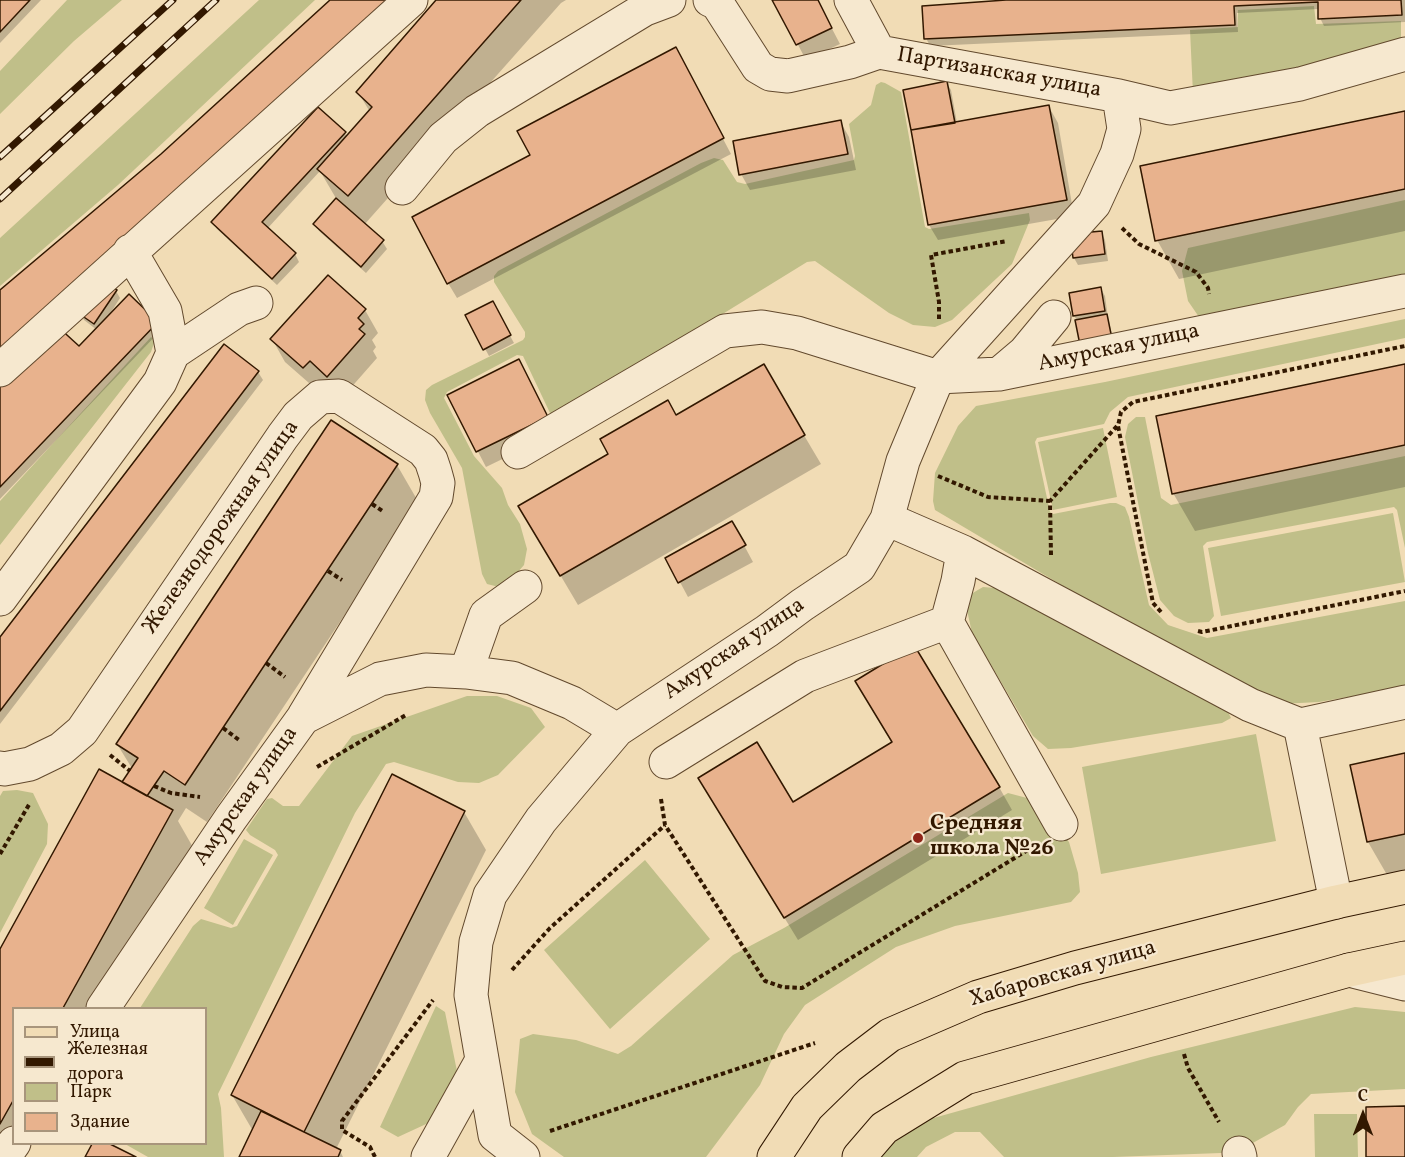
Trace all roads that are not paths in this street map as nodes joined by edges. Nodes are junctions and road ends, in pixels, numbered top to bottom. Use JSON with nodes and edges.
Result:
{"nodes":[{"id":1,"x":411,"y":0,"type":"edge"},
{"id":2,"x":669,"y":0,"type":"edge"},
{"id":3,"x":710,"y":0,"type":"edge"},
{"id":4,"x":851,"y":0,"type":"edge"},
{"id":5,"x":879,"y":52,"type":"junction"},
{"id":6,"x":1405,"y":54,"type":"edge"},
{"id":7,"x":1119,"y":96,"type":"junction"},
{"id":8,"x":402,"y":188,"type":"dead end"},
{"id":9,"x":130,"y":251,"type":"junction"},
{"id":10,"x":1405,"y":291,"type":"edge"},
{"id":11,"x":256,"y":303,"type":"dead end"},
{"id":12,"x":1054,"y":317,"type":"dead end"},
{"id":13,"x":173,"y":353,"type":"junction"},
{"id":14,"x":0,"y":370,"type":"edge"},
{"id":15,"x":999,"y":374,"type":"junction"},
{"id":16,"x":938,"y":377,"type":"junction"},
{"id":17,"x":518,"y":453,"type":"dead end"},
{"id":18,"x":888,"y":519,"type":"junction"},
{"id":19,"x":963,"y":552,"type":"junction"},
{"id":20,"x":525,"y":587,"type":"dead end"},
{"id":21,"x":0,"y":599,"type":"edge"},
{"id":22,"x":947,"y":622,"type":"junction"},
{"id":23,"x":466,"y":672,"type":"junction"},
{"id":24,"x":1405,"y":702,"type":"edge"},
{"id":25,"x":303,"y":718,"type":"junction"},
{"id":26,"x":1300,"y":724,"type":"junction"},
{"id":27,"x":617,"y":730,"type":"junction"},
{"id":28,"x":666,"y":762,"type":"road end"},
{"id":29,"x":0,"y":768,"type":"edge"},
{"id":30,"x":1060,"y":824,"type":"road end"},
{"id":31,"x":1405,"y":887,"type":"edge"},
{"id":32,"x":1336,"y":902,"type":"junction"},
{"id":33,"x":1405,"y":958,"type":"edge"},
{"id":34,"x":1348,"y":970,"type":"junction"},
{"id":35,"x":1405,"y":984,"type":"edge"},
{"id":36,"x":104,"y":1007,"type":"edge"},
{"id":37,"x":482,"y":1060,"type":"junction"},
{"id":38,"x":505,"y":1148,"type":"edge"},
{"id":39,"x":428,"y":1157,"type":"edge"},
{"id":40,"x":774,"y":1157,"type":"edge"},
{"id":41,"x":859,"y":1157,"type":"edge"}],
"edges":[{"from":1,"to":9,"type":"street"},
{"from":2,"to":8,"type":"street"},
{"from":3,"to":5,"type":"street"},
{"from":4,"to":5,"type":"street","name":"Партизанская улица"},
{"from":5,"to":7,"type":"street","name":"Партизанская улица"},
{"from":6,"to":7,"type":"street"},
{"from":7,"to":16,"type":"street","name":"Партизанская улица"},
{"from":9,"to":13,"type":"street"},
{"from":9,"to":14,"type":"street"},
{"from":10,"to":15,"type":"street","name":"Амурская улица"},
{"from":11,"to":13,"type":"street"},
{"from":12,"to":15,"type":"street"},
{"from":13,"to":21,"type":"street"},
{"from":15,"to":16,"type":"street","name":"Амурская улица"},
{"from":16,"to":17,"type":"street"},
{"from":16,"to":18,"type":"street","name":"Амурская улица"},
{"from":18,"to":19,"type":"street"},
{"from":18,"to":27,"type":"street","name":"Амурская улица"},
{"from":19,"to":22,"type":"street"},
{"from":19,"to":26,"type":"street"},
{"from":20,"to":23,"type":"street"},
{"from":22,"to":28,"type":"street"},
{"from":22,"to":30,"type":"street"},
{"from":23,"to":25,"type":"street","name":"Амурская улица"},
{"from":23,"to":27,"type":"street","name":"Амурская улица"},
{"from":24,"to":26,"type":"street"},
{"from":25,"to":29,"type":"street","name":"Железнодорожная улица"},
{"from":25,"to":36,"type":"street","name":"Амурская улица"},
{"from":26,"to":32,"type":"street"},
{"from":27,"to":37,"type":"street"},
{"from":31,"to":32,"type":"main road","name":"Хабаровская улица"},
{"from":32,"to":40,"type":"main road","name":"Хабаровская улица"},
{"from":33,"to":34,"type":"main road"},
{"from":34,"to":35,"type":"street"},
{"from":34,"to":41,"type":"main road"},
{"from":37,"to":38,"type":"street"},
{"from":37,"to":39,"type":"street"}]}
